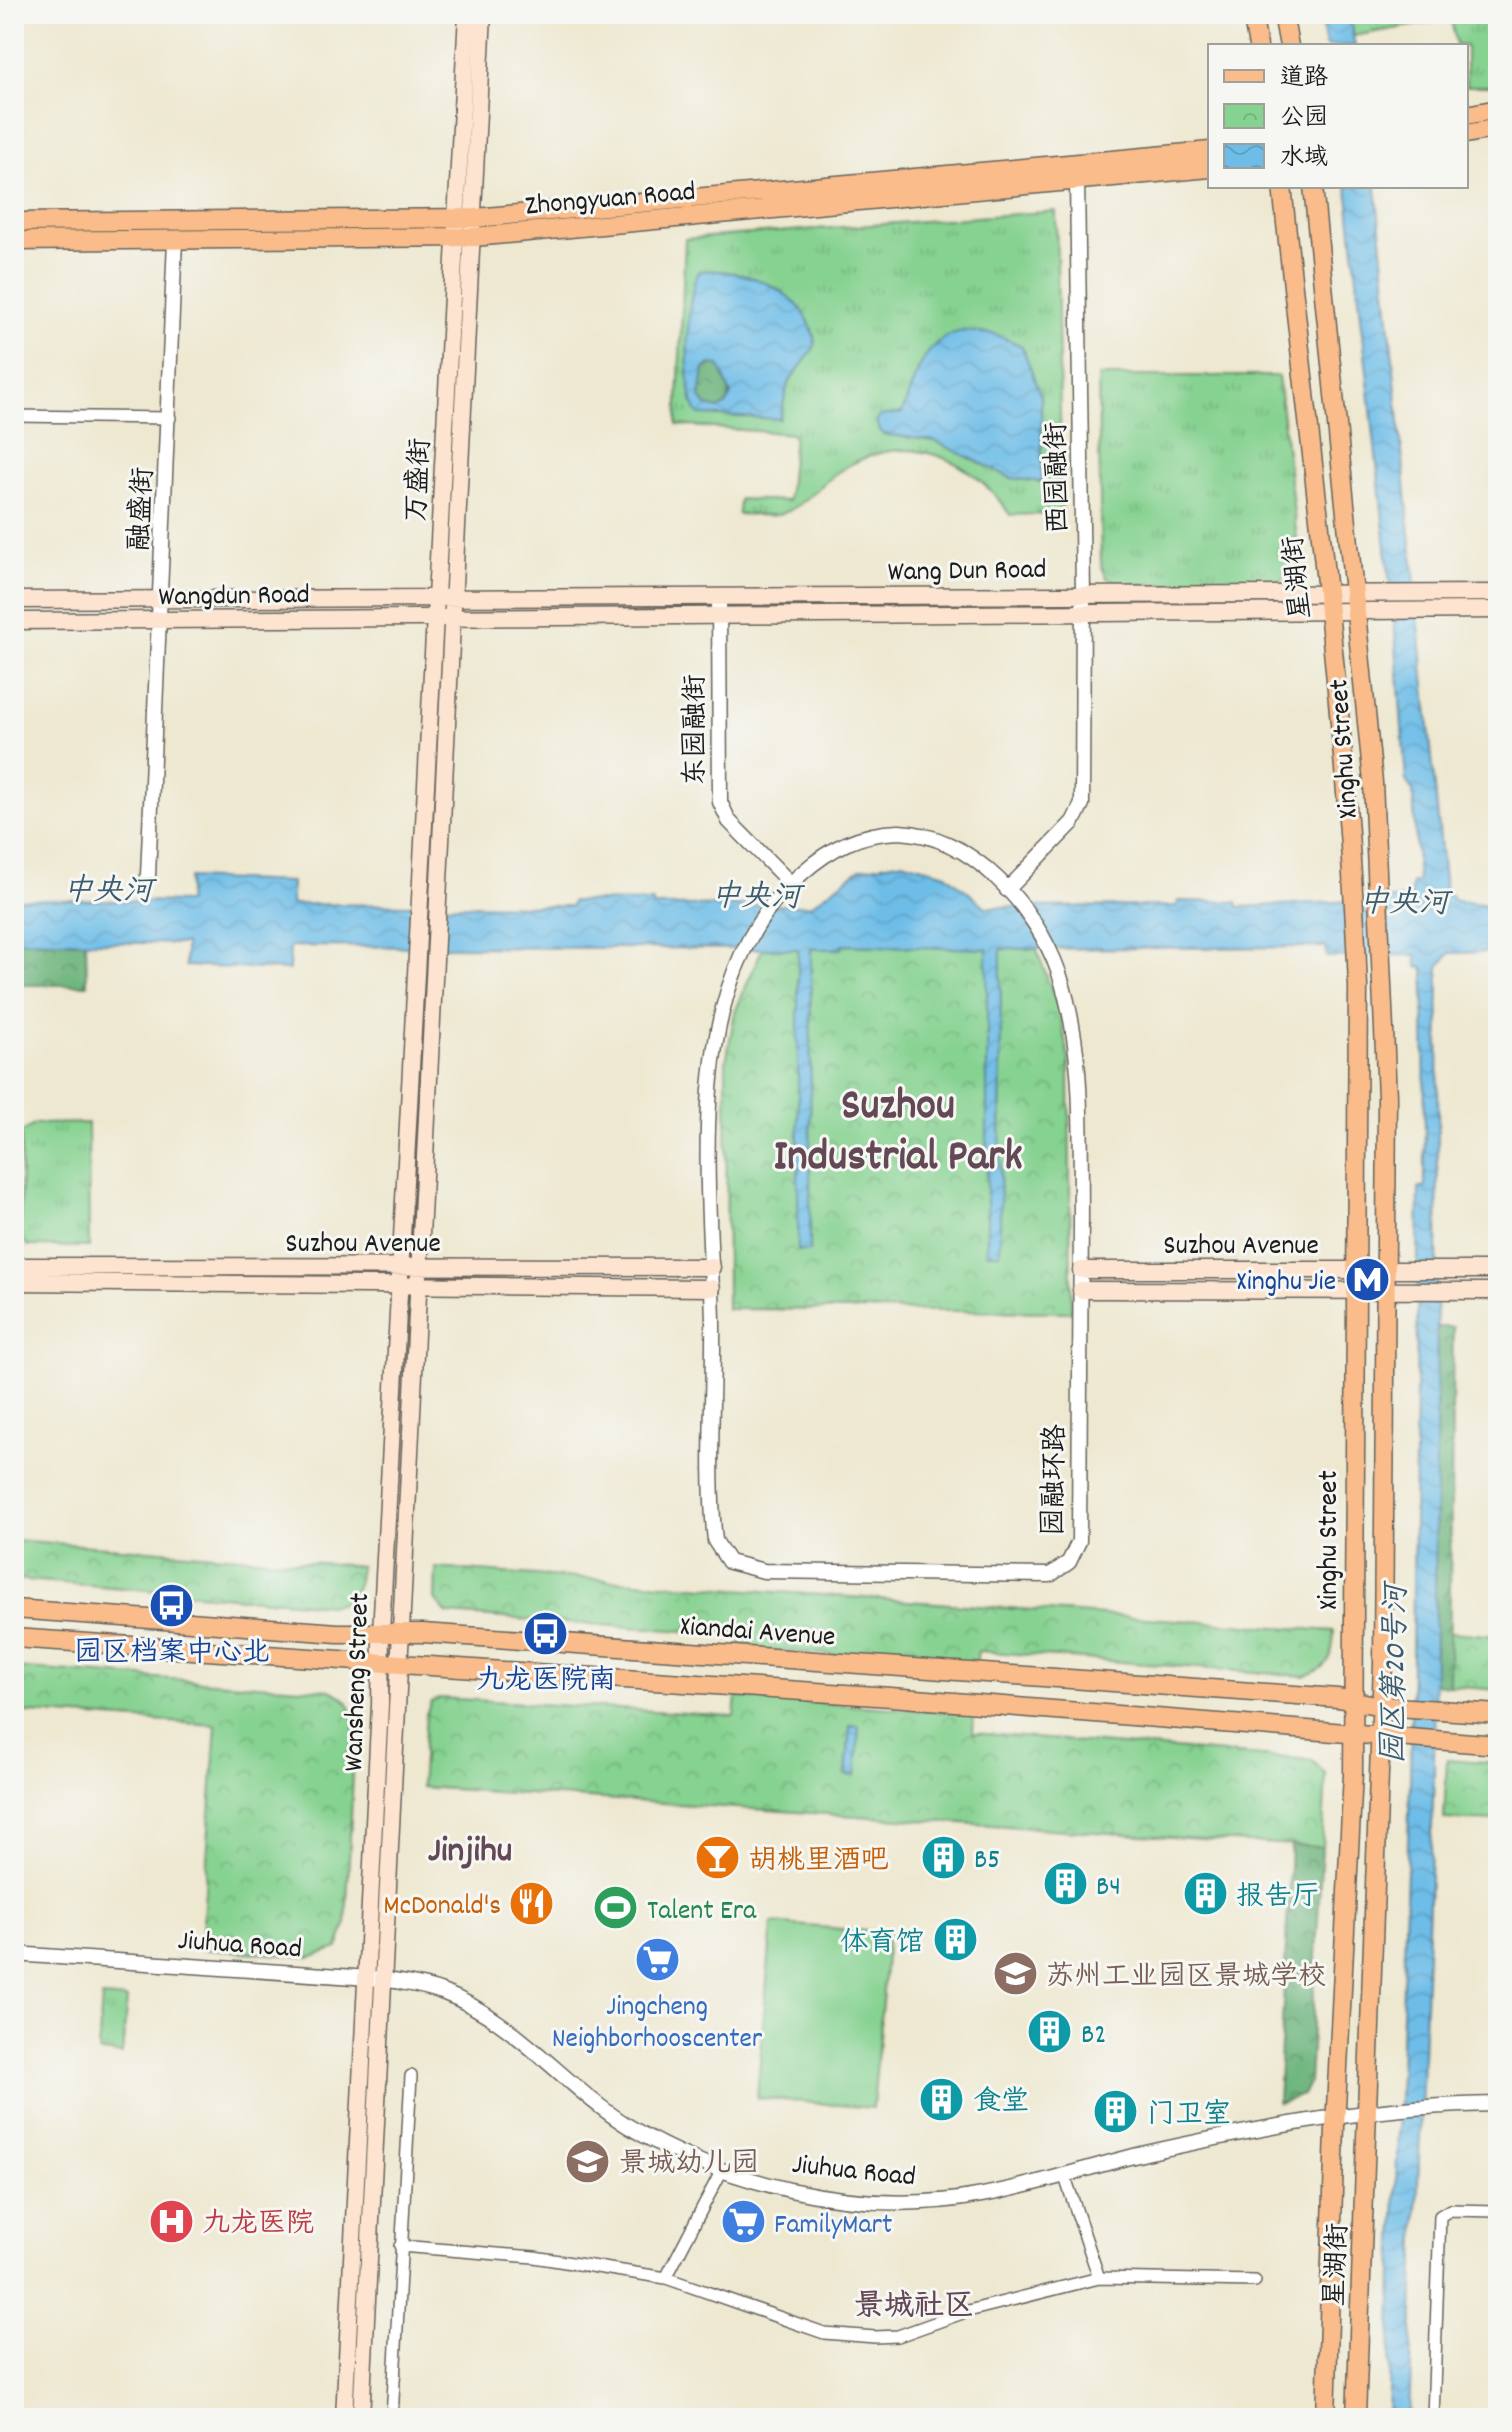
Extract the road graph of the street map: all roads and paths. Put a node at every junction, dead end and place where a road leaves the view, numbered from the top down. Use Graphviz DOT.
graph roads {
  1 [pos="467,14"];
  2 [pos="483,14"];
  3 [pos="1252,14"];
  4 [pos="1283,14"];
  5 [pos="1258,44"];
  6 [pos="1289,44"];
  7 [pos="1498,109"];
  8 [pos="1468,115"];
  9 [pos="1498,128"];
  10 [pos="1468,134"];
  11 [pos="1208,151"];
  12 [pos="1208,168"];
  13 [pos="1077,181"];
  14 [pos="1282,188"];
  15 [pos="1313,188"];
  16 [pos="475,218"];
  17 [pos="455,219"];
  18 [pos="14,222"];
  19 [pos="474,237"];
  20 [pos="455,238"];
  21 [pos="175,240"];
  22 [pos="14,241"];
  23 [pos="14,416"];
  24 [pos="170,418"];
  25 [pos="1083,593"];
  26 [pos="1498,593"];
  27 [pos="436,596"];
  28 [pos="456,597"];
  29 [pos="161,599"];
  30 [pos="14,600"];
  31 [pos="1326,601"];
  32 [pos="1357,601"];
  33 [pos="1427,601"];
  34 [pos="719,605"];
  35 [pos="1498,610"];
  36 [pos="1083,611"];
  37 [pos="435,616"];
  38 [pos="455,616"];
  39 [pos="160,619"];
  40 [pos="14,621"];
  41 [pos="148,876"];
  42 [pos="786,887"];
  43 [pos="1007,890"];
  44 [pos="420,949"];
  45 [pos="437,949"];
  46 [pos="1357,964"];
  47 [pos="14,1266"];
  48 [pos="712,1267"];
  49 [pos="422,1268"];
  50 [pos="1356,1269"];
  51 [pos="1386,1269"];
  52 [pos="1081,1270"];
  53 [pos="1498,1270"];
  54 [pos="402,1276"];
  55 [pos="14,1282"];
  56 [pos="420,1285"];
  57 [pos="712,1288"];
  58 [pos="1355,1289"];
  59 [pos="1385,1289"];
  60 [pos="1081,1290"];
  61 [pos="1498,1291"];
  62 [pos="14,1609"];
  63 [pos="381,1633"];
  64 [pos="402,1633"];
  65 [pos="14,1638"];
  66 [pos="380,1665"];
  67 [pos="401,1666"];
  68 [pos="1354,1701"];
  69 [pos="1382,1706"];
  70 [pos="1498,1714"];
  71 [pos="1353,1732"];
  72 [pos="1381,1736"];
  73 [pos="1498,1745"];
  74 [pos="14,1954"];
  75 [pos="366,1978"];
  76 [pos="384,1979"];
  77 [pos="411,2076"];
  78 [pos="1498,2104"];
  79 [pos="1367,2113"];
  80 [pos="1335,2116"];
  81 [pos="722,2170"];
  82 [pos="1064,2174"];
  83 [pos="1498,2211"];
  84 [pos="400,2246"];
  85 [pos="666,2278"];
  86 [pos="1099,2278"];
  87 [pos="1255,2281"];
  88 [pos="344,2418"];
  89 [pos="361,2418"];
  90 [pos="392,2418"];
  91 [pos="1326,2418"];
  92 [pos="1356,2418"];
  93 [pos="1433,2418"];
  1 -- 17 [label="main road, 万盛街"];
  2 -- 16 [label="main road, 万盛街"];
  3 -- 5 [label="main road"];
  4 -- 6 [label="main road"];
  7 -- 8 [label="main road"];
  9 -- 10 [label="main road"];
  11 -- 16 [label="main road, Zhongyuan Road"];
  12 -- 13 [label="main road, Zhongyuan Road"];
  13 -- 19 [label="main road, Zhongyuan Road"];
  13 -- 25 [label="street, 西园融街"];
  14 -- 31 [label="main road, 星湖街"];
  15 -- 32 [label="main road"];
  16 -- 17 [label="main road, Zhongyuan Road"];
  16 -- 19 [label="main road, 万盛街"];
  17 -- 18 [label="main road, Zhongyuan Road"];
  17 -- 20 [label="main road, 万盛街"];
  19 -- 20 [label="main road, Zhongyuan Road"];
  19 -- 28 [label="main road, 万盛街"];
  20 -- 21 [label="main road, Zhongyuan Road"];
  20 -- 27 [label="main road, 万盛街"];
  21 -- 22 [label="main road, Zhongyuan Road"];
  21 -- 24 [label="street, 融盛街"];
  23 -- 24 [label="street"];
  24 -- 29 [label="street, 融盛街"];
  25 -- 31 [label="main road, Wang Dun Road"];
  25 -- 34 [label="main road, Wang Dun Road"];
  25 -- 36 [label="street, 西园融街"];
  26 -- 33 [label="main road, Wang Dun Road"];
  27 -- 28 [label="main road, Wang Dun Road"];
  27 -- 29 [label="main road, Wangdun Road"];
  27 -- 37 [label="main road, 万盛街"];
  28 -- 34 [label="main road, Wang Dun Road"];
  28 -- 38 [label="main road, 万盛街"];
  29 -- 30 [label="main road, Wangdun Road"];
  29 -- 39 [label="street, 融盛街"];
  31 -- 32 [label="main road, Wang Dun Road"];
  31 -- 36 [label="main road, Wang Dun Road"];
  31 -- 46 [label="main road, 星湖街"];
  32 -- 33 [label="main road, Wang Dun Road"];
  32 -- 51 [label="main road, Xinghu Street"];
  33 -- 35 [label="main road, Wang Dun Road"];
  34 -- 36 [label="main road, Wang Dun Road"];
  34 -- 38 [label="main road, Wang Dun Road"];
  34 -- 42 [label="street, 东园融街"];
  36 -- 43 [label="street, 西园融街"];
  37 -- 38 [label="main road, Wangdun Road"];
  37 -- 39 [label="main road, Wangdun Road"];
  37 -- 44 [label="main road, 万盛街"];
  38 -- 45 [label="main road, 万盛街"];
  39 -- 40 [label="main road, Wangdun Road"];
  39 -- 41 [label="street, 融盛街"];
  42 -- 43 [label="street, 园融环路"];
  42 -- 48 [label="street, 园融环路"];
  43 -- 52 [label="street, 园融环路"];
  44 -- 54 [label="main road, Wansheng Street"];
  45 -- 49 [label="main road, Wansheng Street"];
  46 -- 50 [label="main road, Xinghu Street"];
  47 -- 54 [label="main road, Suzhou Avenue"];
  48 -- 49 [label="main road, Suzhou Avenue"];
  48 -- 57 [label="street, 园融环路"];
  49 -- 54 [label="main road, Suzhou Avenue"];
  49 -- 56 [label="main road, Wansheng Street"];
  50 -- 51 [label="main road, Suzhou Avenue"];
  50 -- 52 [label="main road, Suzhou Avenue"];
  50 -- 58 [label="main road, Xinghu Street"];
  51 -- 53 [label="main road, Suzhou Avenue"];
  51 -- 59 [label="main road, Xinghu Street"];
  52 -- 60 [label="street, 园融环路"];
  54 -- 55 [label="main road, Suzhou Avenue"];
  54 -- 56 [label="main road, Suzhou Avenue"];
  54 -- 63 [label="main road, Wansheng Street"];
  56 -- 57 [label="main road, Suzhou Avenue"];
  56 -- 64 [label="main road, Wansheng Street"];
  57 -- 60 [label="street, 园融环路"];
  58 -- 59 [label="main road, Suzhou Avenue"];
  58 -- 60 [label="main road, Suzhou Avenue"];
  58 -- 68 [label="main road, Xinghu Street"];
  59 -- 61 [label="main road, Suzhou Avenue"];
  59 -- 69 [label="main road, Xinghu Street"];
  62 -- 63 [label="main road, Xiandai Avenue"];
  63 -- 64 [label="main road, Xiandai Avenue"];
  63 -- 66 [label="main road, Wansheng Street"];
  64 -- 67 [label="main road, Wansheng Street"];
  64 -- 68 [label="main road, Xiandai Avenue"];
  65 -- 66 [label="main road, Xiandai Avenue"];
  66 -- 67 [label="main road, Xiandai Avenue"];
  66 -- 75 [label="main road, Wansheng Street"];
  67 -- 71 [label="main road, Xiandai Avenue"];
  67 -- 76 [label="main road, Wansheng Street"];
  68 -- 69 [label="main road, Xiandai Avenue"];
  68 -- 71 [label="main road, Xinghu Street"];
  69 -- 70 [label="main road, Xiandai Avenue"];
  69 -- 72 [label="main road, Xinghu Street"];
  71 -- 72 [label="main road, Xiandai Avenue"];
  71 -- 80 [label="main road, Xinghu Street"];
  72 -- 73 [label="main road, Xiandai Avenue"];
  72 -- 79 [label="main road, Xinghu Street"];
  74 -- 75 [label="street, Jiuhua Road"];
  75 -- 76 [label="street, Jiuhua Road"];
  75 -- 88 [label="main road, Wansheng Street"];
  76 -- 81 [label="street, Jiuhua Road"];
  76 -- 89 [label="main road, Wansheng Street"];
  77 -- 84 [label="street"];
  78 -- 79 [label="street, Jiuhua Road"];
  79 -- 80 [label="street, Jiuhua Road"];
  79 -- 92 [label="main road, 星湖街"];
  80 -- 82 [label="street, Jiuhua Road"];
  80 -- 91 [label="main road, 星湖街"];
  81 -- 82 [label="street, Jiuhua Road"];
  81 -- 85 [label="street"];
  82 -- 86 [label="street"];
  83 -- 93 [label="street"];
  84 -- 85 [label="street"];
  84 -- 90 [label="street"];
  85 -- 86 [label="street"];
  86 -- 87 [label="street"];
}
